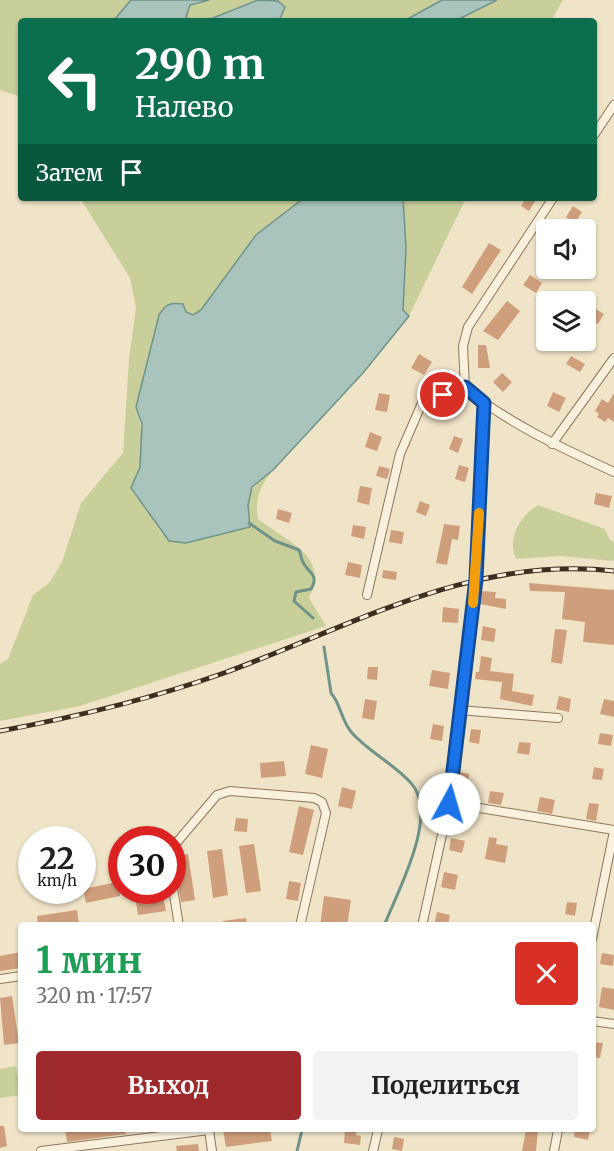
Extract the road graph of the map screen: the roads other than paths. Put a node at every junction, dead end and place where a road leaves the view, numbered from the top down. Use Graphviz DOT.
graph roads {
  1 [pos="614,105"];
  2 [pos="597,130"];
  3 [pos="551,201"];
  4 [pos="614,358"];
  5 [pos="465,387"];
  6 [pos="484,403"];
  7 [pos="552,444"];
  8 [pos="614,472"];
  9 [pos="367,595"];
  10 [pos="459,710"];
  11 [pos="558,718"];
  12 [pos="449,804"];
  13 [pos="614,831"];
  14 [pos="186,832"];
  15 [pos="176,904"];
  16 [pos="178,922"];
  17 [pos="301,922"];
  18 [pos="423,922"];
  19 [pos="595,922"];
  20 [pos="18,976"];
  21 [pos="0,979"];
  22 [pos="596,1022"];
  23 [pos="614,1024"];
  24 [pos="193,1132"];
  25 [pos="209,1132"];
  26 [pos="378,1132"];
  27 [pos="558,1132"];
  28 [pos="41,1151"];
  29 [pos="212,1151"];
  30 [pos="373,1151"];
  31 [pos="554,1151"];
  1 -- 2 [label="street"];
  3 -- 5 [label="street"];
  4 -- 7 [label="street"];
  5 -- 6 [label="street"];
  5 -- 9 [label="street"];
  6 -- 7 [label="street"];
  6 -- 10 [label="street"];
  7 -- 8 [label="street"];
  10 -- 11 [label="street"];
  10 -- 12 [label="street"];
  12 -- 13 [label="street"];
  12 -- 18 [label="street"];
  13 -- 19 [label="street"];
  14 -- 17 [label="street"];
  15 -- 16 [label="street"];
  20 -- 21 [label="street"];
  22 -- 23 [label="street"];
  24 -- 28 [label="street"];
  25 -- 29 [label="street"];
  26 -- 30 [label="street"];
  27 -- 31 [label="street"];
}
